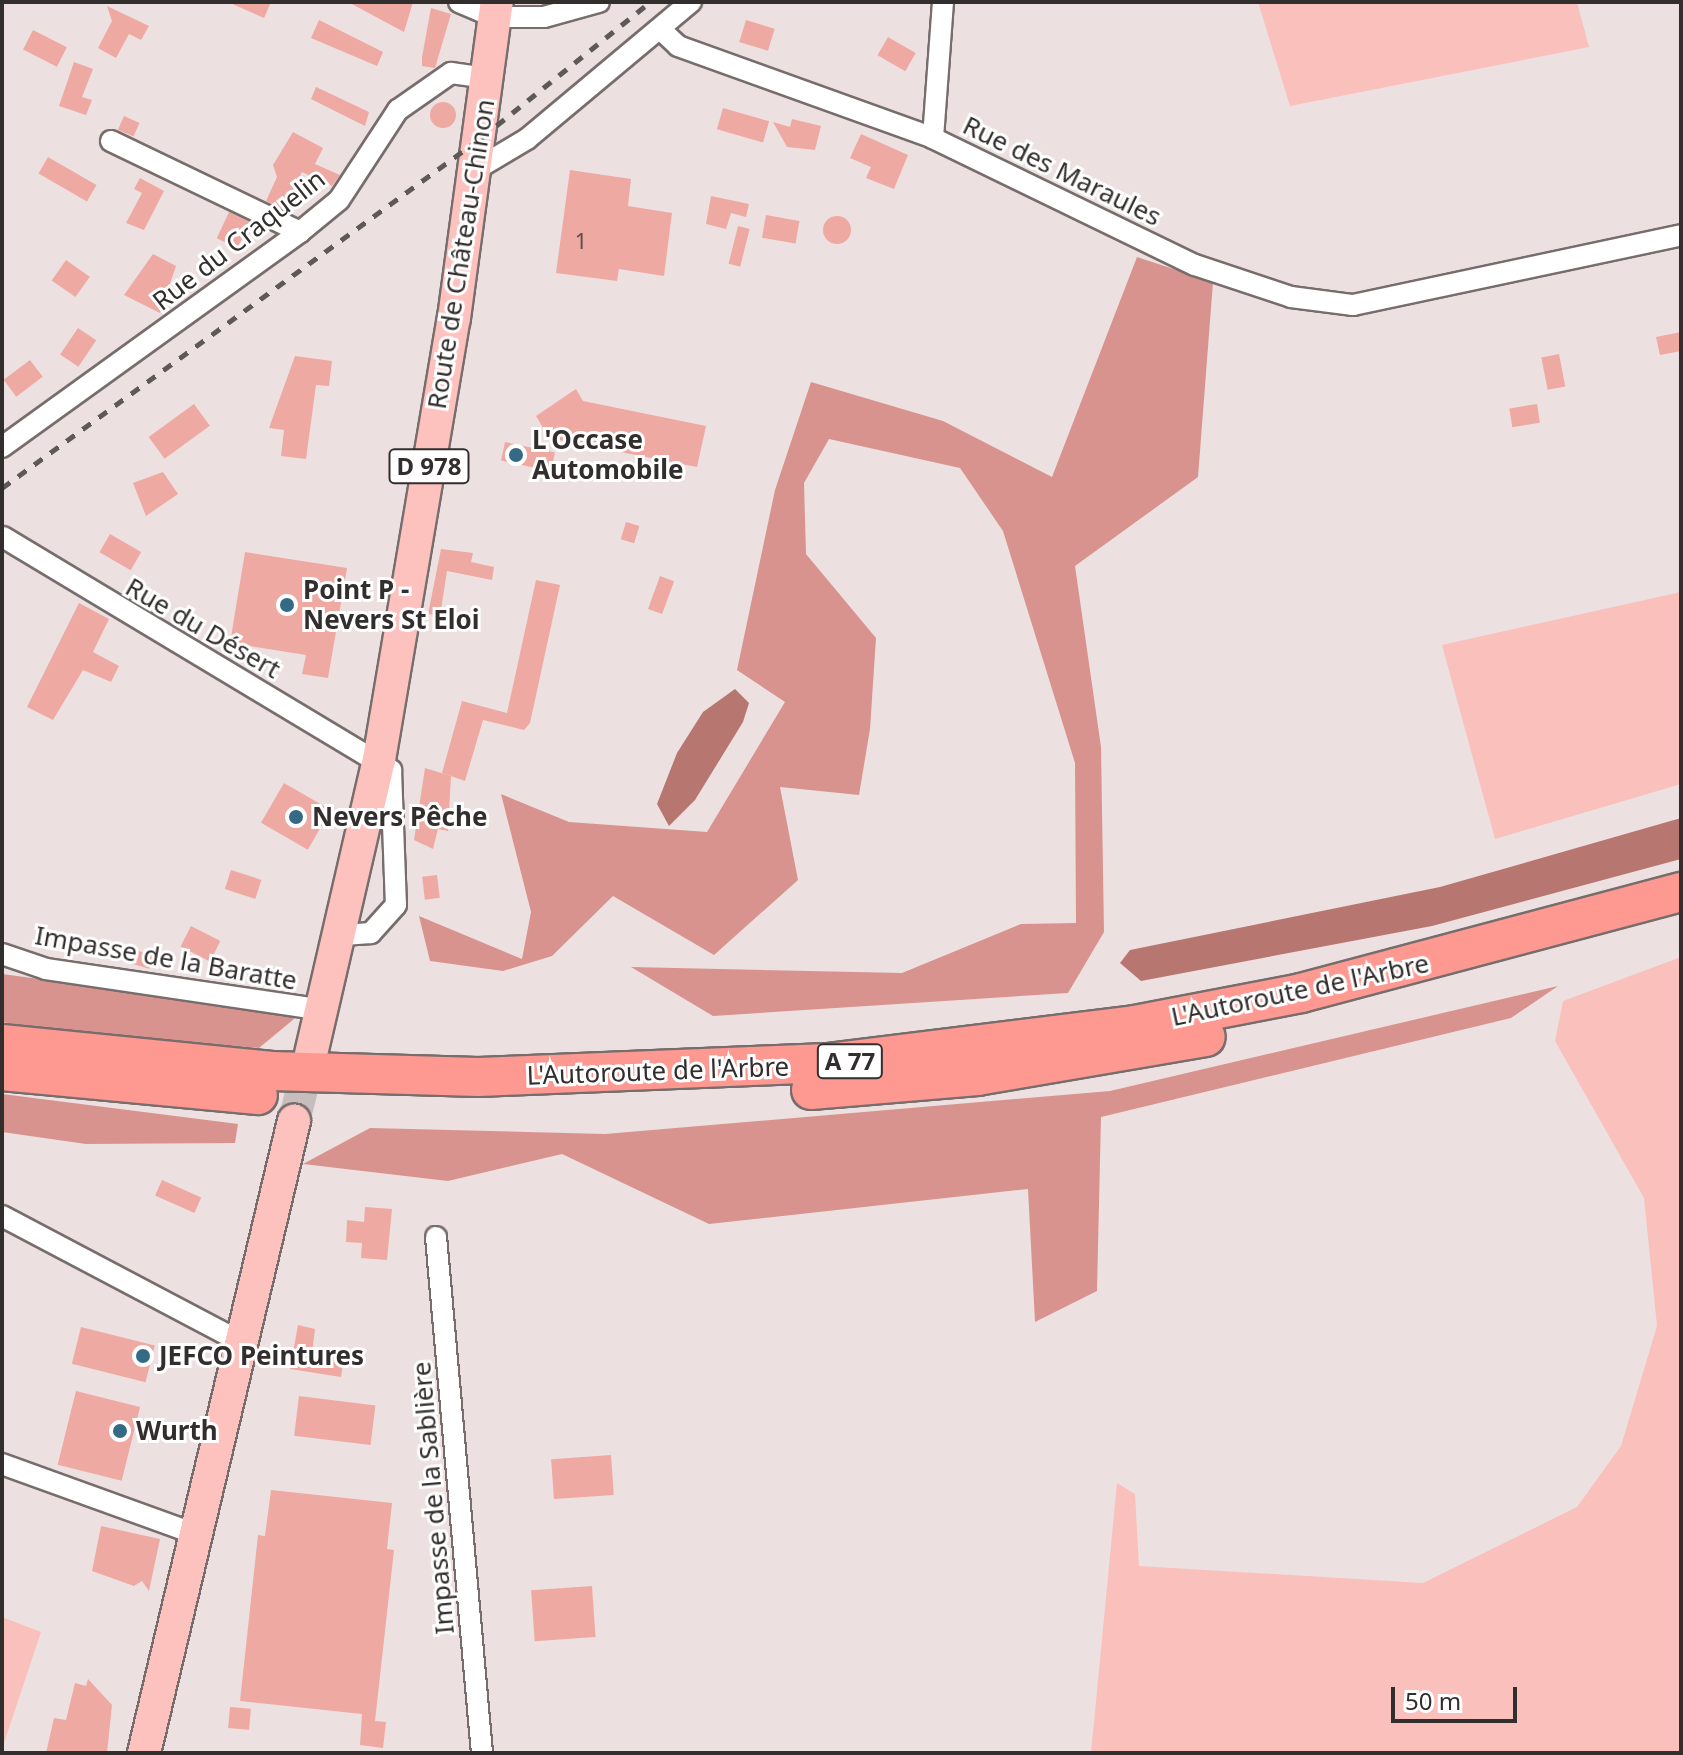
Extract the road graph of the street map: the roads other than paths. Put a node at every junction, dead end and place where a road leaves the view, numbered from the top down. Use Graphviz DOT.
graph roads {
  1 [pos="459,2"];
  2 [pos="599,2"];
  3 [pos="691,2"];
  4 [pos="943,2"];
  5 [pos="496,10"];
  6 [pos="660,29"];
  7 [pos="488,78"];
  8 [pos="933,138"];
  9 [pos="111,141"];
  10 [pos="475,170"];
  11 [pos="300,232"];
  12 [pos="1681,235"];
  13 [pos="2,447"];
  14 [pos="3,537"];
  15 [pos="379,760"];
  16 [pos="1681,892"];
  17 [pos="1681,918"];
  18 [pos="340,935"];
  19 [pos="2,954"];
  20 [pos="322,1010"];
  21 [pos="2,1044"];
  22 [pos="311,1054"];
  23 [pos="2,1071"];
  24 [pos="294,1121"];
  25 [pos="2,1216"];
  26 [pos="436,1237"];
  27 [pos="241,1342"];
  28 [pos="2,1464"];
  29 [pos="195,1534"];
  30 [pos="144,1753"];
  31 [pos="482,1753"];
  1 -- 5 [label="street"];
  2 -- 5 [label="street"];
  3 -- 6 [label="street"];
  4 -- 8 [label="street"];
  5 -- 7 [label="main road, Route de Château-Chinon / D 978"];
  6 -- 8 [label="street, Rue des Maraules"];
  6 -- 10 [label="street"];
  7 -- 10 [label="main road, Route de Château-Chinon / D 978"];
  7 -- 11 [label="street, Rue du Craquelin"];
  8 -- 12 [label="street, Rue des Maraules"];
  9 -- 11 [label="street"];
  10 -- 15 [label="main road, Route de Château-Chinon / D 978"];
  11 -- 13 [label="street, Rue du Craquelin"];
  14 -- 15 [label="street, Rue du Désert"];
  15 -- 18 [label="main road, Route de Château-Chinon / D 978"];
  15 -- 18 [label="street"];
  16 -- 21 [label="highway, L'Autoroute de l'Arbre / A 77"];
  17 -- 23 [label="highway, L'Autoroute de l'Arbre / A 77"];
  18 -- 20 [label="main road, Route de Château-Chinon / D 978"];
  19 -- 20 [label="street, Impasse de la Baratte"];
  20 -- 22 [label="main road, Route de Château-Chinon / D 978"];
  24 -- 27 [label="main road"];
  25 -- 27 [label="street"];
  26 -- 31 [label="street, Impasse de la Sablière"];
  27 -- 29 [label="main road"];
  28 -- 29 [label="street"];
  29 -- 30 [label="main road"];
}
